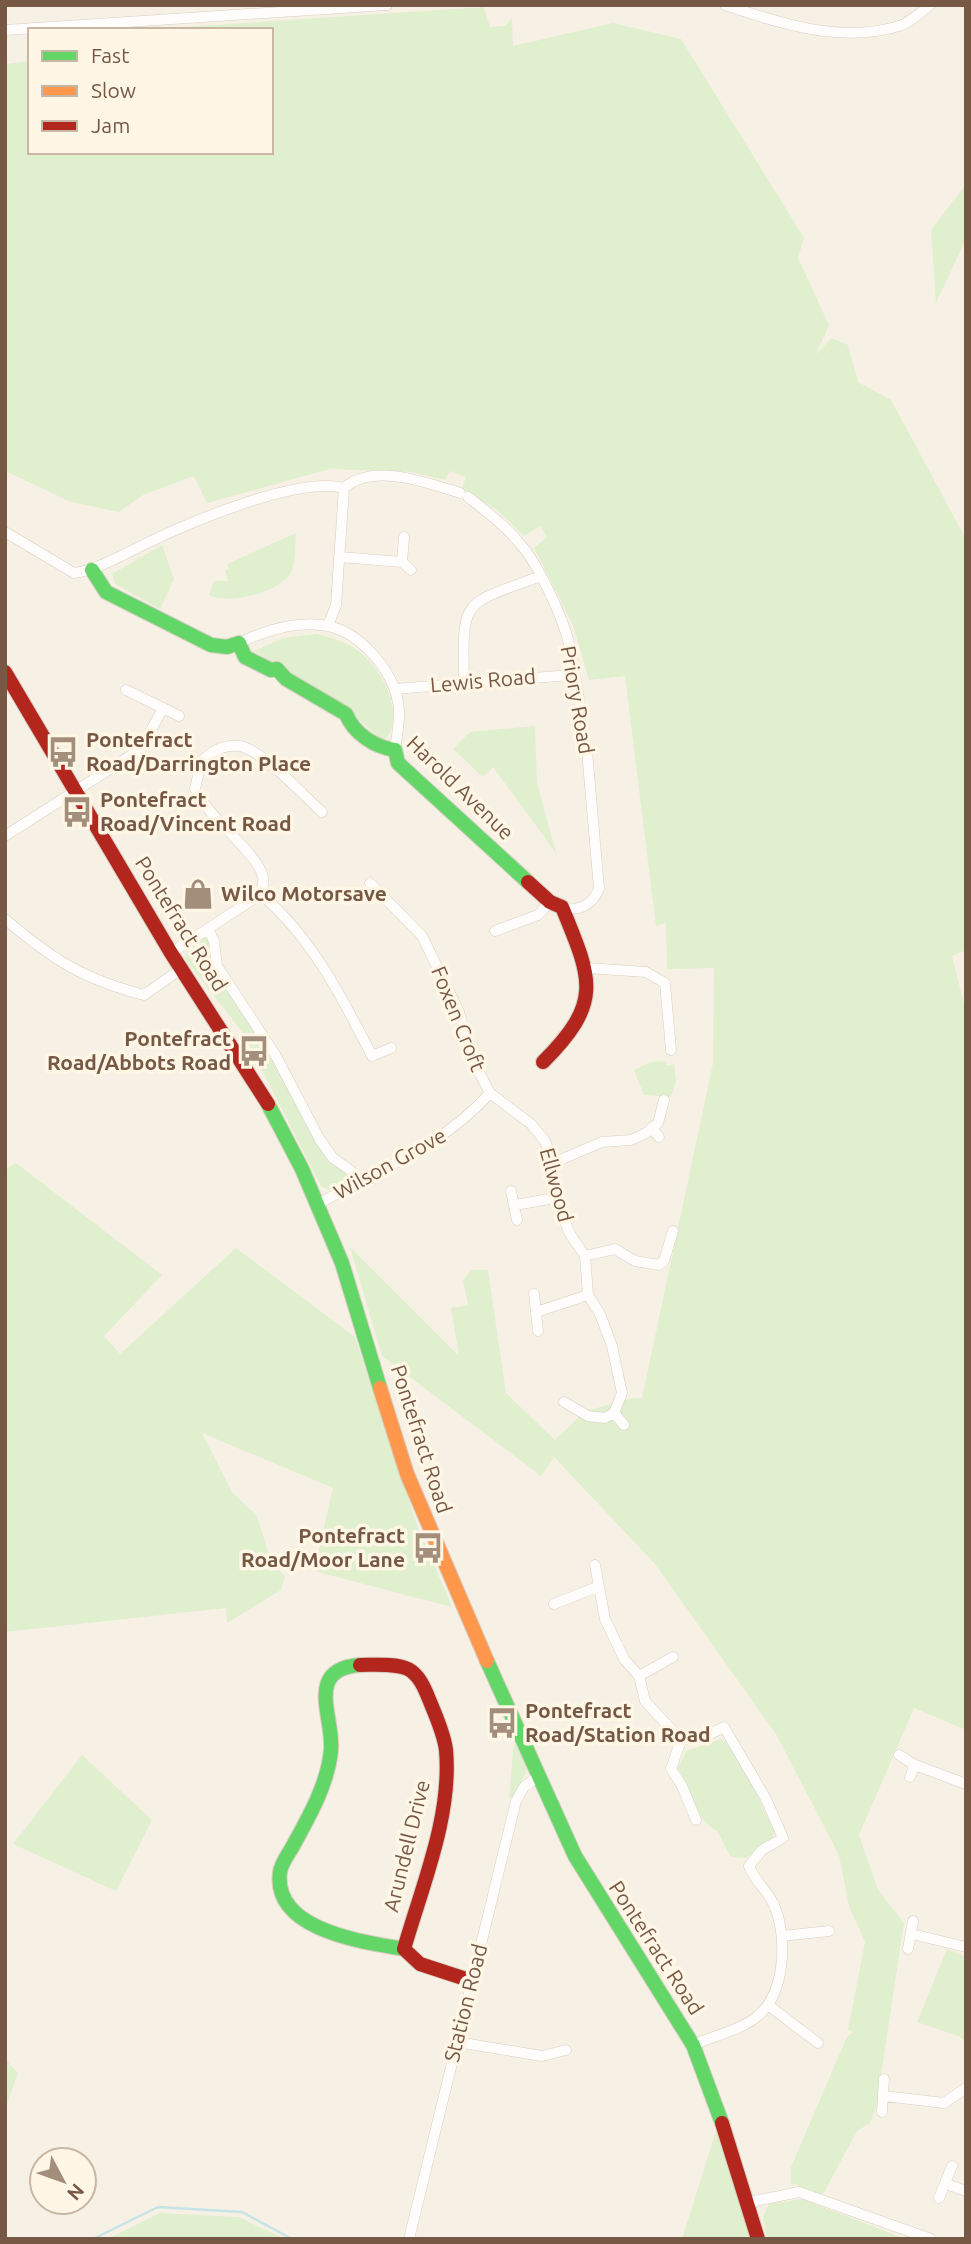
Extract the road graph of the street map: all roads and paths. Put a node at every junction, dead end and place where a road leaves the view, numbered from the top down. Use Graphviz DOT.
graph roads {
  1 [pos="387,5"];
  2 [pos="724,5"];
  3 [pos="930,5"];
  4 [pos="28,28"];
  5 [pos="36,28"];
  6 [pos="5,30"];
  7 [pos="344,488"];
  8 [pos="5,532"];
  9 [pos="404,537"];
  10 [pos="339,557"];
  11 [pos="402,562"];
  12 [pos="92,570"];
  13 [pos="411,570"];
  14 [pos="541,576"];
  15 [pos="328,626"];
  16 [pos="239,643"];
  17 [pos="5,673"];
  18 [pos="571,675"];
  19 [pos="464,681"];
  20 [pos="395,689"];
  21 [pos="126,690"];
  22 [pos="163,708"];
  23 [pos="179,716"];
  24 [pos="395,750"];
  25 [pos="75,789"];
  26 [pos="322,812"];
  27 [pos="5,836"];
  28 [pos="370,883"];
  29 [pos="261,894"];
  30 [pos="556,905"];
  31 [pos="5,919"];
  32 [pos="208,929"];
  33 [pos="495,931"];
  34 [pos="171,953"];
  35 [pos="587,968"];
  36 [pos="181,969"];
  37 [pos="391,1048"];
  38 [pos="671,1050"];
  39 [pos="543,1062"];
  40 [pos="490,1093"];
  41 [pos="664,1100"];
  42 [pos="651,1128"];
  43 [pos="659,1137"];
  44 [pos="553,1163"];
  45 [pos="361,1183"];
  46 [pos="511,1191"];
  47 [pos="555,1198"];
  48 [pos="318,1204"];
  49 [pos="515,1205"];
  50 [pos="517,1220"];
  51 [pos="673,1230"];
  52 [pos="585,1256"];
  53 [pos="534,1294"];
  54 [pos="588,1295"];
  55 [pos="536,1312"];
  56 [pos="538,1331"];
  57 [pos="564,1402"];
  58 [pos="614,1413"];
  59 [pos="624,1425"];
  60 [pos="595,1565"];
  61 [pos="597,1587"];
  62 [pos="555,1604"];
  63 [pos="673,1657"];
  64 [pos="639,1676"];
  65 [pos="681,1740"];
  66 [pos="899,1755"];
  67 [pos="915,1765"];
  68 [pos="538,1776"];
  69 [pos="910,1777"];
  70 [pos="966,1784"];
  71 [pos="696,1820"];
  72 [pos="913,1921"];
  73 [pos="829,1931"];
  74 [pos="912,1934"];
  75 [pos="782,1936"];
  76 [pos="966,1947"];
  77 [pos="404,1949"];
  78 [pos="908,1949"];
  79 [pos="472,1980"];
  80 [pos="768,2005"];
  81 [pos="457,2042"];
  82 [pos="818,2043"];
  83 [pos="693,2045"];
  84 [pos="566,2050"];
  85 [pos="884,2079"];
  86 [pos="966,2088"];
  87 [pos="884,2096"];
  88 [pos="882,2112"];
  89 [pos="952,2166"];
  90 [pos="946,2184"];
  91 [pos="966,2191"];
  92 [pos="939,2198"];
  93 [pos="755,2201"];
  94 [pos="409,2239"];
  95 [pos="758,2239"];
  96 [pos="931,2239"];
  1 -- 5 [label="street"];
  2 -- 3 [label="street"];
  4 -- 6 [label="street"];
  7 -- 10 [label="street"];
  7 -- 12 [label="street, Priory Road"];
  7 -- 14 [label="street, Priory Road"];
  8 -- 12 [label="street"];
  9 -- 11 [label="street"];
  10 -- 11 [label="street"];
  10 -- 15 [label="street"];
  11 -- 13 [label="street"];
  12 -- 16 [label="main road"];
  14 -- 18 [label="street, Priory Road"];
  14 -- 19 [label="street"];
  15 -- 16 [label="street"];
  15 -- 20 [label="street"];
  16 -- 24 [label="main road, Harold Avenue"];
  17 -- 25 [label="main road, Pontefract Road"];
  18 -- 19 [label="street, Lewis Road"];
  18 -- 30 [label="street, Priory Road"];
  19 -- 20 [label="street, Lewis Road"];
  20 -- 24 [label="street"];
  21 -- 22 [label="street"];
  22 -- 23 [label="street"];
  22 -- 25 [label="street"];
  24 -- 30 [label="main road, Harold Avenue"];
  25 -- 27 [label="street"];
  25 -- 34 [label="main road, Pontefract Road"];
  26 -- 29 [label="street"];
  28 -- 40 [label="street, Foxen Croft"];
  29 -- 32 [label="street"];
  29 -- 37 [label="street"];
  30 -- 33 [label="street, Priory Road"];
  30 -- 35 [label="main road, Harold Avenue"];
  31 -- 36 [label="street"];
  32 -- 34 [label="street"];
  32 -- 45 [label="street, Pontefract Road"];
  34 -- 36 [label="main road, Pontefract Road"];
  35 -- 38 [label="street"];
  35 -- 39 [label="main road, Harold Avenue"];
  36 -- 48 [label="main road, Pontefract Road"];
  40 -- 44 [label="street, Ellwood"];
  40 -- 45 [label="street, Wilson Grove"];
  41 -- 42 [label="street"];
  42 -- 43 [label="street"];
  42 -- 44 [label="street"];
  44 -- 47 [label="street, Ellwood"];
  45 -- 48 [label="street, Wilson Grove"];
  46 -- 49 [label="street"];
  47 -- 49 [label="street"];
  47 -- 52 [label="street, Ellwood"];
  48 -- 68 [label="main road, Pontefract Road"];
  49 -- 50 [label="street"];
  51 -- 52 [label="street"];
  52 -- 54 [label="street, Ellwood"];
  53 -- 55 [label="street"];
  54 -- 55 [label="street"];
  54 -- 58 [label="street, Ellwood"];
  55 -- 56 [label="street"];
  57 -- 58 [label="street"];
  58 -- 59 [label="street"];
  60 -- 61 [label="street"];
  61 -- 62 [label="street"];
  61 -- 64 [label="street"];
  63 -- 64 [label="street"];
  64 -- 65 [label="street"];
  65 -- 71 [label="street"];
  65 -- 75 [label="street"];
  66 -- 67 [label="street"];
  67 -- 69 [label="street"];
  67 -- 70 [label="street"];
  68 -- 79 [label="street, Station Road"];
  68 -- 83 [label="main road, Pontefract Road"];
  72 -- 74 [label="street"];
  73 -- 75 [label="street"];
  74 -- 76 [label="street"];
  74 -- 78 [label="street"];
  75 -- 80 [label="street"];
  77 -- 77 [label="main road, Arundell Drive"];
  77 -- 79 [label="main road, Arundell Drive"];
  79 -- 81 [label="street, Station Road"];
  80 -- 82 [label="street"];
  80 -- 83 [label="street"];
  81 -- 84 [label="street"];
  81 -- 94 [label="street, Station Road"];
  83 -- 95 [label="main road, Pontefract Road"];
  85 -- 87 [label="street"];
  86 -- 87 [label="street"];
  87 -- 88 [label="street"];
  89 -- 90 [label="street"];
  90 -- 91 [label="street"];
  90 -- 92 [label="street"];
  93 -- 96 [label="street"];
}
